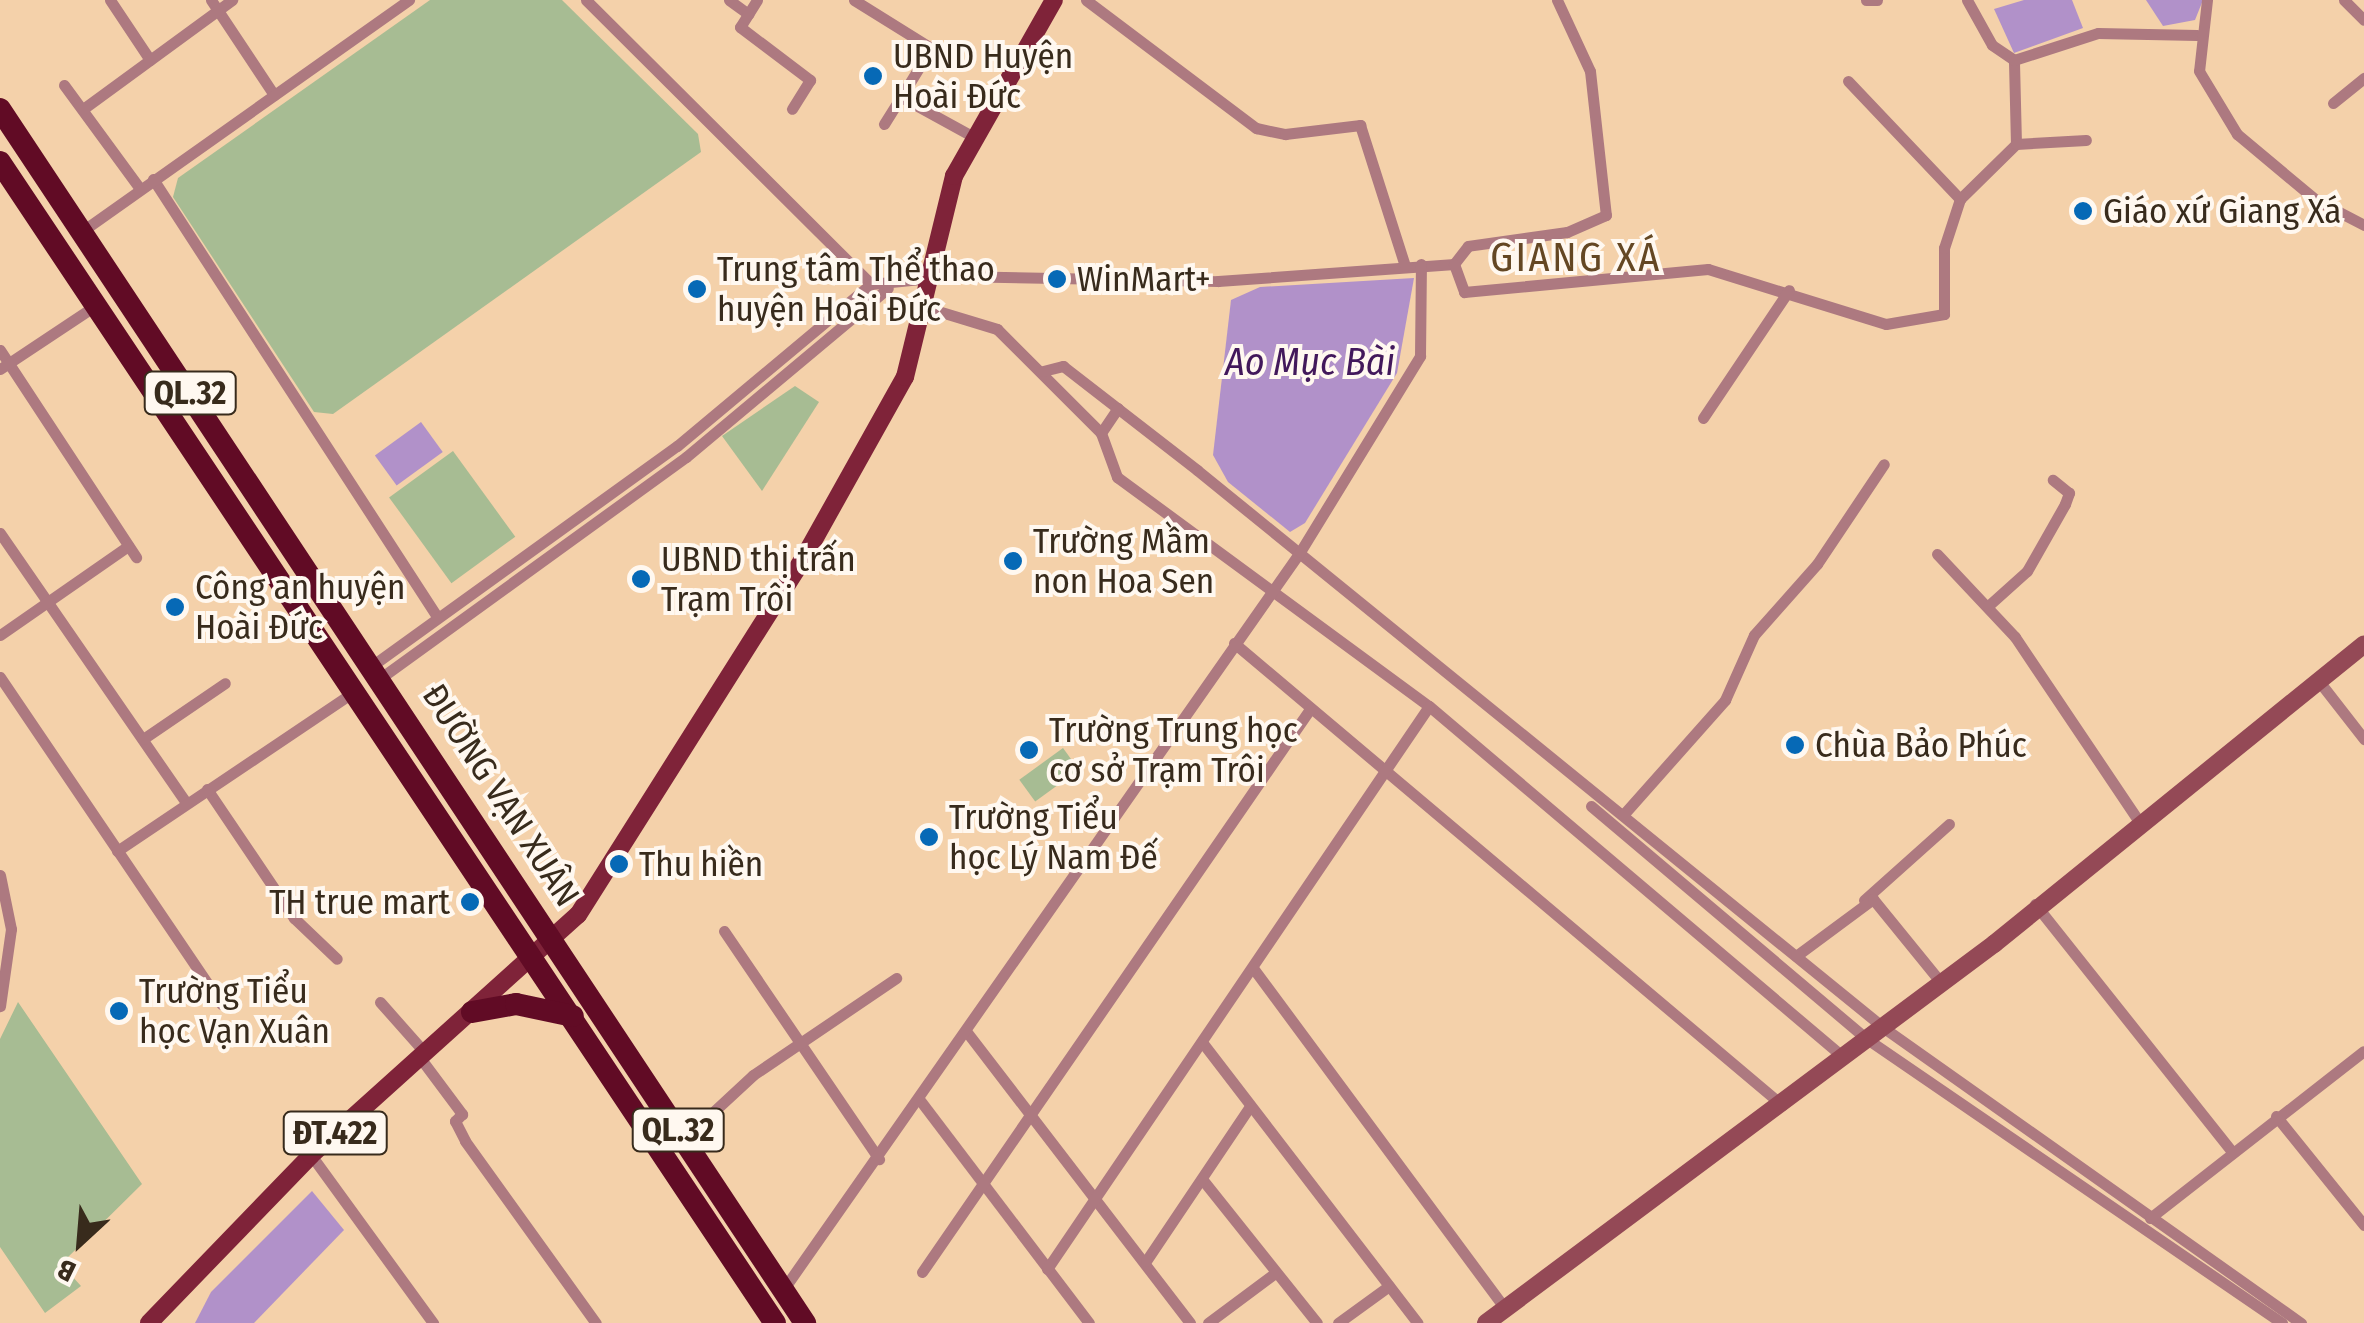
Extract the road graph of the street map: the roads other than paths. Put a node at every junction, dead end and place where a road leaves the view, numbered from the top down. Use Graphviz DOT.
graph roads {
  1 [pos="110,0"];
  2 [pos="232,0"];
  3 [pos="408,0"];
  4 [pos="586,0"];
  5 [pos="729,0"];
  6 [pos="758,0"];
  7 [pos="854,0"];
  8 [pos="1054,0"];
  9 [pos="1086,0"];
  10 [pos="1557,0"];
  11 [pos="1866,0"];
  12 [pos="1877,0"];
  13 [pos="1966,0"];
  14 [pos="1987,0"];
  15 [pos="2207,0"];
  16 [pos="2344,0"];
  17 [pos="214,5"];
  18 [pos="1980,12"];
  19 [pos="748,14"];
  20 [pos="2364,20"];
  21 [pos="2198,35"];
  22 [pos="150,60"];
  23 [pos="2014,60"];
  24 [pos="2364,78"];
  25 [pos="1848,81"];
  26 [pos="64,85"];
  27 [pos="274,94"];
  28 [pos="900,97"];
  29 [pos="2334,103"];
  30 [pos="0,109"];
  31 [pos="83,109"];
  32 [pos="792,109"];
  33 [pos="884,124"];
  34 [pos="972,136"];
  35 [pos="2086,140"];
  36 [pos="2016,144"];
  37 [pos="0,162"];
  38 [pos="153,179"];
  39 [pos="140,189"];
  40 [pos="1960,199"];
  41 [pos="2364,225"];
  42 [pos="82,232"];
  43 [pos="1421,264"];
  44 [pos="1454,264"];
  45 [pos="1405,266"];
  46 [pos="924,278"];
  47 [pos="872,284"];
  48 [pos="888,288"];
  49 [pos="1789,290"];
  50 [pos="918,305"];
  51 [pos="96,306"];
  52 [pos="0,350"];
  53 [pos="4,366"];
  54 [pos="1044,370"];
  55 [pos="1118,408"];
  56 [pos="1703,418"];
  57 [pos="1102,432"];
  58 [pos="231,454"];
  59 [pos="1884,464"];
  60 [pos="206,472"];
  61 [pos="2053,480"];
  62 [pos="0,533"];
  63 [pos="1300,552"];
  64 [pos="1938,554"];
  65 [pos="1274,588"];
  66 [pos="46,603"];
  67 [pos="1988,606"];
  68 [pos="438,618"];
  69 [pos="0,635"];
  70 [pos="1234,643"];
  71 [pos="2363,648"];
  72 [pos="378,671"];
  73 [pos="0,677"];
  74 [pos="2318,680"];
  75 [pos="225,684"];
  76 [pos="354,692"];
  77 [pos="1429,706"];
  78 [pos="1310,709"];
  79 [pos="143,739"];
  80 [pos="2364,739"];
  81 [pos="1383,771"];
  82 [pos="207,789"];
  83 [pos="186,803"];
  84 [pos="1592,806"];
  85 [pos="1623,815"];
  86 [pos="2138,820"];
  87 [pos="1949,824"];
  88 [pos="117,851"];
  89 [pos="0,875"];
  90 [pos="1864,900"];
  91 [pos="2035,904"];
  92 [pos="724,931"];
  93 [pos="552,936"];
  94 [pos="529,952"];
  95 [pos="1796,956"];
  96 [pos="338,959"];
  97 [pos="1253,968"];
  98 [pos="896,978"];
  99 [pos="1942,984"];
  100 [pos="380,1002"];
  101 [pos="221,1004"];
  102 [pos="0,1006"];
  103 [pos="472,1012"];
  104 [pos="573,1016"];
  105 [pos="1884,1028"];
  106 [pos="966,1031"];
  107 [pos="1867,1039"];
  108 [pos="1202,1042"];
  109 [pos="798,1044"];
  110 [pos="2364,1051"];
  111 [pos="1842,1056"];
  112 [pos="423,1057"];
  113 [pos="919,1099"];
  114 [pos="1782,1105"];
  115 [pos="1249,1108"];
  116 [pos="1032,1112"];
  117 [pos="2276,1116"];
  118 [pos="684,1140"];
  119 [pos="2232,1152"];
  120 [pos="312,1155"];
  121 [pos="879,1160"];
  122 [pos="1202,1179"];
  123 [pos="982,1184"];
  124 [pos="1098,1194"];
  125 [pos="2150,1218"];
  126 [pos="2364,1225"];
  127 [pos="1146,1261"];
  128 [pos="1047,1269"];
  129 [pos="922,1272"];
  130 [pos="1275,1273"];
  131 [pos="1390,1286"];
  132 [pos="783,1290"];
  133 [pos="1505,1309"];
  134 [pos="149,1323"];
  135 [pos="433,1323"];
  136 [pos="596,1323"];
  137 [pos="775,1323"];
  138 [pos="805,1323"];
  139 [pos="1090,1323"];
  140 [pos="1190,1323"];
  141 [pos="1208,1323"];
  142 [pos="1317,1323"];
  143 [pos="1338,1323"];
  144 [pos="1418,1323"];
  145 [pos="1486,1323"];
  146 [pos="2282,1323"];
  147 [pos="2301,1323"];
  1 -- 22 [label="street"];
  2 -- 17 [label="street"];
  3 -- 27 [label="street"];
  4 -- 47 [label="street"];
  5 -- 19 [label="street"];
  6 -- 19 [label="street"];
  7 -- 28 [label="street"];
  8 -- 34 [label="main road, ĐT.422"];
  9 -- 45 [label="street"];
  10 -- 44 [label="street"];
  11 -- 12 [label="street"];
  13 -- 18 [label="street"];
  14 -- 18 [label="street"];
  15 -- 21 [label="street"];
  16 -- 20 [label="street"];
  17 -- 22 [label="street"];
  17 -- 27 [label="street"];
  18 -- 23 [label="street"];
  19 -- 32 [label="street"];
  21 -- 23 [label="street"];
  21 -- 41 [label="street"];
  22 -- 31 [label="street"];
  23 -- 36 [label="street"];
  24 -- 29 [label="street"];
  25 -- 40 [label="street"];
  26 -- 31 [label="street"];
  27 -- 38 [label="street"];
  28 -- 33 [label="street"];
  28 -- 34 [label="street"];
  30 -- 42 [label="highway, ĐƯỜNG VẠN XUÂN / QL.32"];
  31 -- 39 [label="street"];
  34 -- 46 [label="main road, ĐT.422"];
  35 -- 36 [label="street"];
  36 -- 40 [label="street"];
  37 -- 51 [label="highway, ĐƯỜNG VẠN XUÂN / QL.32"];
  38 -- 39 [label="street"];
  38 -- 68 [label="street"];
  39 -- 42 [label="street"];
  40 -- 49 [label="street"];
  42 -- 58 [label="highway, ĐƯỜNG VẠN XUÂN / QL.32"];
  43 -- 44 [label="street"];
  43 -- 45 [label="street"];
  43 -- 63 [label="street"];
  44 -- 49 [label="street"];
  45 -- 46 [label="street"];
  46 -- 48 [label="street"];
  46 -- 50 [label="main road, ĐT.422"];
  47 -- 48 [label="street"];
  47 -- 68 [label="street"];
  48 -- 72 [label="street"];
  49 -- 56 [label="street"];
  50 -- 54 [label="street"];
  50 -- 93 [label="main road, ĐT.422"];
  51 -- 53 [label="street"];
  51 -- 60 [label="highway, ĐƯỜNG VẠN XUÂN / QL.32"];
  52 -- 53 [label="street"];
  53 -- 66 [label="street"];
  54 -- 55 [label="street"];
  54 -- 57 [label="street"];
  55 -- 57 [label="street"];
  55 -- 63 [label="street"];
  57 -- 65 [label="street"];
  58 -- 60 [label="highway"];
  58 -- 72 [label="highway, ĐƯỜNG VẠN XUÂN / QL.32"];
  59 -- 85 [label="street"];
  60 -- 76 [label="highway, ĐƯỜNG VẠN XUÂN / QL.32"];
  61 -- 67 [label="street"];
  62 -- 66 [label="street"];
  63 -- 65 [label="street"];
  63 -- 85 [label="street"];
  64 -- 67 [label="street"];
  65 -- 70 [label="street"];
  65 -- 77 [label="street"];
  66 -- 69 [label="street"];
  66 -- 79 [label="street"];
  67 -- 86 [label="street"];
  68 -- 72 [label="street"];
  70 -- 78 [label="street"];
  70 -- 106 [label="street"];
  71 -- 74 [label="street"];
  72 -- 93 [label="highway, ĐƯỜNG VẠN XUÂN / QL.32"];
  73 -- 88 [label="street"];
  74 -- 80 [label="street"];
  74 -- 86 [label="street"];
  75 -- 79 [label="street"];
  76 -- 82 [label="street"];
  76 -- 94 [label="highway, ĐƯỜNG VẠN XUÂN / QL.32"];
  77 -- 81 [label="street"];
  77 -- 111 [label="street"];
  78 -- 81 [label="street"];
  78 -- 116 [label="street"];
  79 -- 83 [label="street"];
  81 -- 97 [label="street"];
  81 -- 114 [label="street"];
  82 -- 83 [label="street"];
  82 -- 96 [label="street"];
  83 -- 88 [label="street"];
  84 -- 107 [label="street"];
  85 -- 95 [label="street"];
  86 -- 91 [label="street"];
  87 -- 90 [label="street"];
  88 -- 101 [label="street"];
  89 -- 102 [label="street"];
  90 -- 95 [label="street"];
  90 -- 99 [label="street"];
  91 -- 99 [label="street"];
  91 -- 119 [label="street"];
  92 -- 109 [label="street"];
  93 -- 94 [label="main road, ĐT.422"];
  93 -- 118 [label="highway, ĐƯỜNG VẠN XUÂN / QL.32"];
  94 -- 103 [label="main road, ĐT.422"];
  94 -- 104 [label="highway, ĐƯỜNG VẠN XUÂN / QL.32"];
  95 -- 105 [label="street"];
  97 -- 108 [label="street"];
  97 -- 133 [label="street"];
  98 -- 109 [label="street"];
  99 -- 105 [label="street"];
  100 -- 112 [label="street"];
  103 -- 104 [label="highway"];
  103 -- 112 [label="main road, ĐT.422"];
  104 -- 137 [label="highway, ĐƯỜNG VẠN XUÂN / QL.32"];
  105 -- 107 [label="street"];
  105 -- 125 [label="street"];
  106 -- 113 [label="street"];
  106 -- 116 [label="street"];
  107 -- 111 [label="street"];
  107 -- 146 [label="street"];
  108 -- 115 [label="street"];
  108 -- 124 [label="street"];
  109 -- 118 [label="street"];
  109 -- 121 [label="street"];
  110 -- 117 [label="street"];
  111 -- 114 [label="street"];
  112 -- 120 [label="main road, ĐT.422"];
  112 -- 136 [label="street"];
  113 -- 121 [label="street"];
  113 -- 123 [label="street"];
  114 -- 133 [label="street"];
  115 -- 122 [label="street"];
  115 -- 131 [label="street"];
  116 -- 123 [label="street"];
  116 -- 124 [label="street"];
  117 -- 119 [label="street"];
  117 -- 126 [label="street"];
  118 -- 132 [label="highway, ĐƯỜNG VẠN XUÂN / QL.32"];
  119 -- 125 [label="street"];
  120 -- 134 [label="main road, ĐT.422"];
  120 -- 135 [label="street"];
  121 -- 132 [label="street"];
  122 -- 127 [label="street"];
  122 -- 130 [label="street"];
  123 -- 128 [label="street"];
  123 -- 129 [label="street"];
  124 -- 127 [label="street"];
  124 -- 128 [label="street"];
  125 -- 147 [label="street"];
  127 -- 140 [label="street"];
  128 -- 139 [label="street"];
  130 -- 141 [label="street"];
  130 -- 142 [label="street"];
  131 -- 143 [label="street"];
  131 -- 144 [label="street"];
  132 -- 138 [label="highway, ĐƯỜNG VẠN XUÂN / QL.32"];
  133 -- 145 [label="street"];
}
